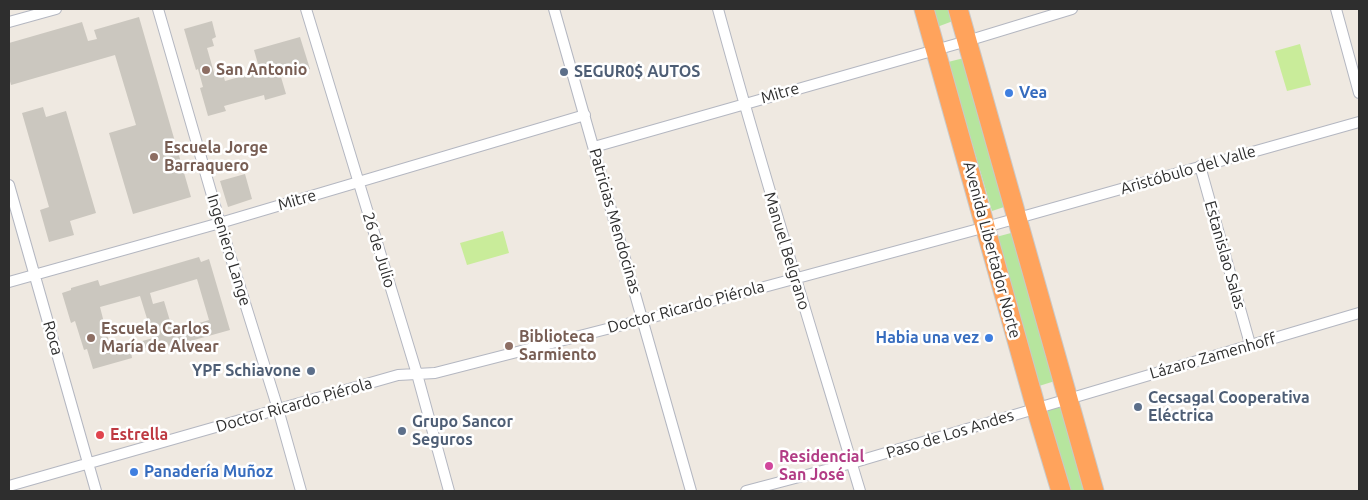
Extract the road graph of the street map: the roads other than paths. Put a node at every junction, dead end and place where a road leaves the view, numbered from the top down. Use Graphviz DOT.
graph roads {
  1 [pos="56,9"];
  2 [pos="158,9"];
  3 [pos="306,9"];
  4 [pos="554,9"];
  5 [pos="718,9"];
  6 [pos="924,9"];
  7 [pos="958,9"];
  8 [pos="1072,9"];
  9 [pos="1336,9"];
  10 [pos="9,22"];
  11 [pos="967,41"];
  12 [pos="936,49"];
  13 [pos="1359,93"];
  14 [pos="744,104"];
  15 [pos="585,115"];
  16 [pos="1359,122"];
  17 [pos="594,147"];
  18 [pos="1200,166"];
  19 [pos="358,182"];
  20 [pos="9,185"];
  21 [pos="1016,218"];
  22 [pos="220,223"];
  23 [pos="986,227"];
  24 [pos="34,274"];
  25 [pos="795,278"];
  26 [pos="9,282"];
  27 [pos="1359,313"];
  28 [pos="642,320"];
  29 [pos="1250,344"];
  30 [pos="417,374"];
  31 [pos="1067,399"];
  32 [pos="1036,408"];
  33 [pos="278,409"];
  34 [pos="89,463"];
  35 [pos="852,464"];
  36 [pos="9,486"];
  37 [pos="96,491"];
  38 [pos="301,491"];
  39 [pos="448,491"];
  40 [pos="691,491"];
  41 [pos="746,491"];
  42 [pos="860,491"];
  43 [pos="1061,491"];
  44 [pos="1094,491"];
  1 -- 10 [label="street"];
  2 -- 22 [label="street, Ingeniero Lange"];
  3 -- 19 [label="street, 26 de Julio"];
  4 -- 15 [label="street, Patricias Mendocinas"];
  5 -- 14 [label="street, Manuel Belgrano"];
  6 -- 12 [label="highway, Avenida Libertador Norte"];
  7 -- 11 [label="highway, Avenida Libertador Norte"];
  8 -- 11 [label="street, Mitre"];
  9 -- 13 [label="street"];
  11 -- 12 [label="street, Mitre"];
  11 -- 21 [label="highway, Avenida Libertador Norte"];
  12 -- 14 [label="street, Mitre"];
  12 -- 23 [label="highway, Avenida Libertador Norte"];
  14 -- 17 [label="street, Mitre"];
  14 -- 25 [label="street, Manuel Belgrano"];
  15 -- 17 [label="street, Patricias Mendocinas"];
  15 -- 19 [label="street, Mitre"];
  16 -- 18 [label="street, Aristóbulo del Valle"];
  17 -- 28 [label="street, Patricias Mendocinas"];
  18 -- 21 [label="street, Aristóbulo del Valle"];
  18 -- 29 [label="street, Estanislao Salas"];
  19 -- 22 [label="street, Mitre"];
  19 -- 30 [label="street, 26 de Julio"];
  20 -- 24 [label="street, Roca"];
  21 -- 23 [label="street, Doctor Ricardo Piérola"];
  21 -- 31 [label="highway, Avenida Libertador Norte"];
  22 -- 24 [label="street, Mitre"];
  22 -- 33 [label="street, Ingeniero Lange"];
  23 -- 25 [label="street, Doctor Ricardo Piérola"];
  23 -- 32 [label="highway, Avenida Libertador Norte"];
  24 -- 26 [label="street, Mitre"];
  24 -- 34 [label="street, Roca"];
  25 -- 28 [label="street, Doctor Ricardo Piérola"];
  25 -- 35 [label="street, Manuel Belgrano"];
  27 -- 29 [label="street, Lázaro Zamenhoff"];
  28 -- 30 [label="street, Doctor Ricardo Piérola"];
  28 -- 40 [label="street, Patricias Mendocinas"];
  29 -- 31 [label="street, Lázaro Zamenhoff"];
  30 -- 33 [label="street, Doctor Ricardo Piérola"];
  30 -- 39 [label="street, 26 de Julio"];
  31 -- 32 [label="street, Paso de Los Andes"];
  31 -- 44 [label="highway, Avenida Libertador Norte"];
  32 -- 35 [label="street, Paso de Los Andes"];
  32 -- 43 [label="highway, Avenida Libertador Norte"];
  33 -- 34 [label="street, Doctor Ricardo Piérola"];
  33 -- 38 [label="street, Ingeniero Lange"];
  34 -- 36 [label="street, Doctor Ricardo Piérola"];
  34 -- 37 [label="street, Roca"];
  35 -- 41 [label="street, Paso de Los Andes"];
  35 -- 42 [label="street, Manuel Belgrano"];
}
